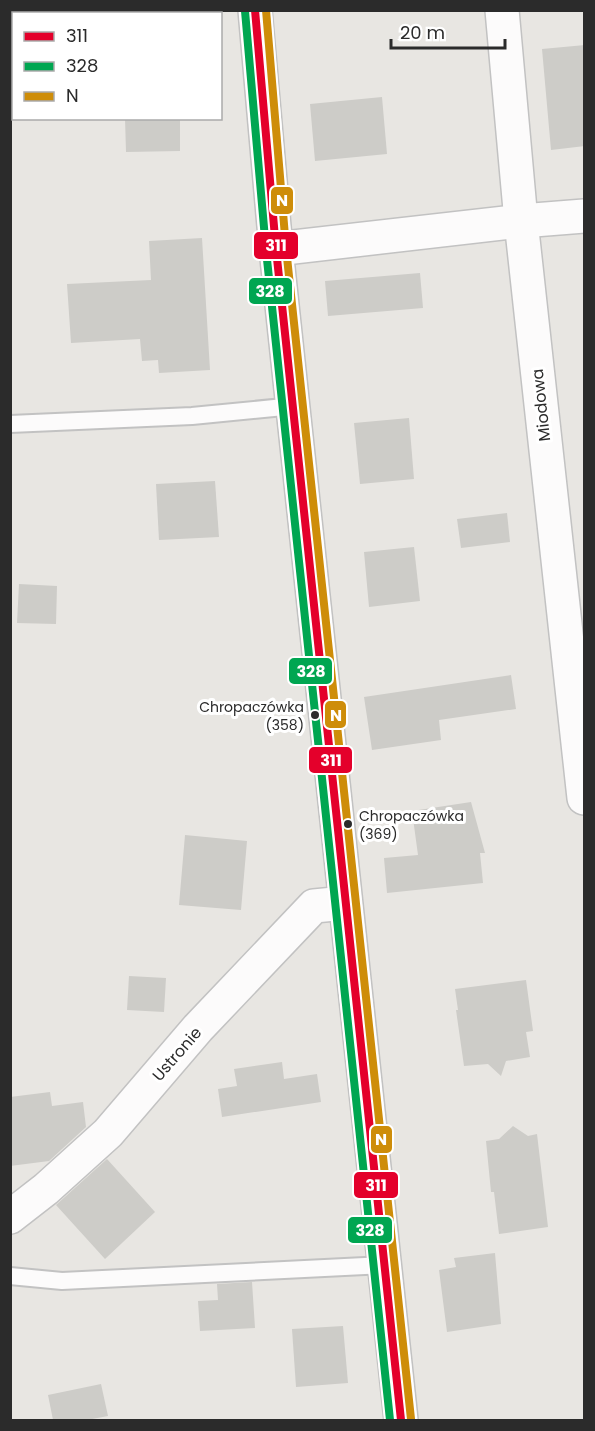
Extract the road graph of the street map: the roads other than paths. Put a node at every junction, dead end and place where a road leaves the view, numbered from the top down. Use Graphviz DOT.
graph roads {
  1 [pos="255,10"];
  2 [pos="502,10"];
  3 [pos="585,216"];
  4 [pos="521,221"];
  5 [pos="276,249"];
  6 [pos="294,406"];
  7 [pos="10,424"];
  8 [pos="585,798"];
  9 [pos="345,903"];
  10 [pos="10,1217"];
  11 [pos="385,1265"];
  12 [pos="10,1276"];
  13 [pos="401,1420"];
  1 -- 5 [label="street"];
  2 -- 4 [label="street, Miodowa"];
  3 -- 4 [label="street"];
  4 -- 5 [label="street"];
  4 -- 8 [label="street, Miodowa"];
  5 -- 6 [label="street"];
  6 -- 7 [label="lane"];
  6 -- 9 [label="street"];
  9 -- 10 [label="street, Ustronie"];
  9 -- 11 [label="street"];
  11 -- 12 [label="lane"];
  11 -- 13 [label="street"];
}
